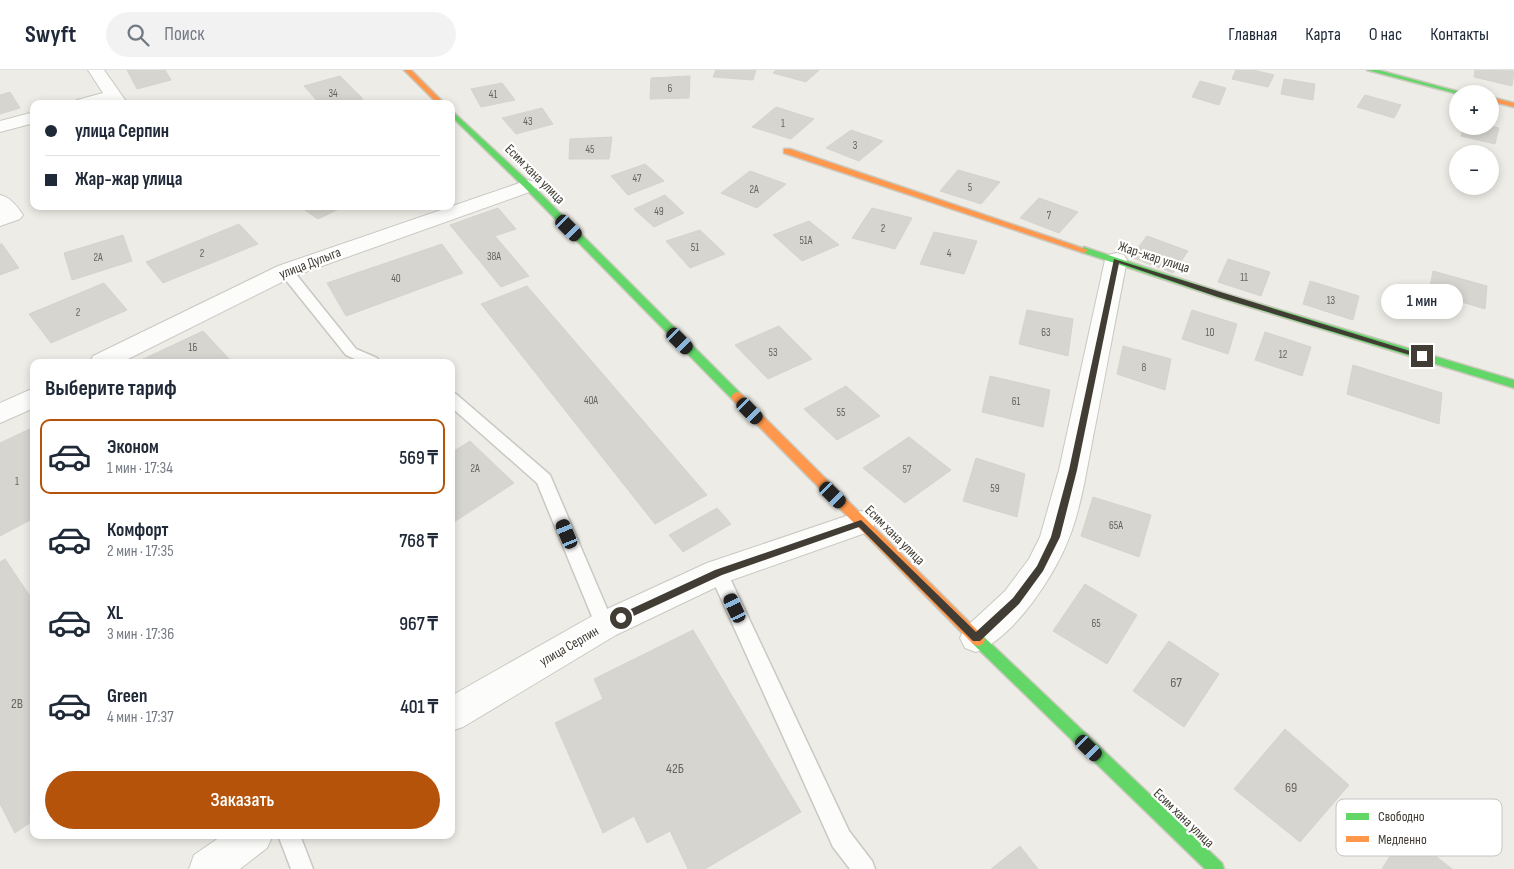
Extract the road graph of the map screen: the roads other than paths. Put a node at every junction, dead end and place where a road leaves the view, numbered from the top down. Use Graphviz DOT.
graph roads {
  1 [pos="96,70"];
  2 [pos="407,70"];
  3 [pos="1370,70"];
  4 [pos="1449,90"];
  5 [pos="116,100"];
  6 [pos="438,100"];
  7 [pos="1499,101"];
  8 [pos="1514,105"];
  9 [pos="455,116"];
  10 [pos="30,118"];
  11 [pos="0,127"];
  12 [pos="787,151"];
  13 [pos="528,186"];
  14 [pos="1116,260"];
  15 [pos="286,271"];
  16 [pos="108,359"];
  17 [pos="366,359"];
  18 [pos="1514,384"];
  19 [pos="30,399"];
  20 [pos="455,401"];
  21 [pos="0,414"];
  22 [pos="861,523"];
  23 [pos="718,572"];
  24 [pos="605,625"];
  25 [pos="976,638"];
  26 [pos="455,713"];
  27 [pos="249,839"];
  28 [pos="291,839"];
  29 [pos="208,869"];
  30 [pos="302,869"];
  31 [pos="864,869"];
  32 [pos="1216,869"];
  1 -- 5 [label="street"];
  2 -- 6 [label="street"];
  3 -- 4 [label="street"];
  7 -- 8 [label="street"];
  9 -- 13 [label="street, Есим хана улица"];
  10 -- 11 [label="street"];
  12 -- 14 [label="street, Жар-жар улица"];
  13 -- 15 [label="street, улица Дулыга"];
  13 -- 22 [label="street, Есим хана улица"];
  14 -- 18 [label="street, Жар-жар улица"];
  14 -- 25 [label="street"];
  15 -- 16 [label="street, улица Дулыга"];
  15 -- 17 [label="lane"];
  19 -- 21 [label="street"];
  20 -- 24 [label="lane"];
  22 -- 23 [label="street, улица Серпин"];
  22 -- 25 [label="street, Есим хана улица"];
  23 -- 24 [label="street, улица Серпин"];
  23 -- 31 [label="lane"];
  24 -- 26 [label="street, улица Серпин"];
  25 -- 32 [label="street, Есим хана улица"];
  27 -- 29 [label="street"];
  28 -- 30 [label="lane"];
}
